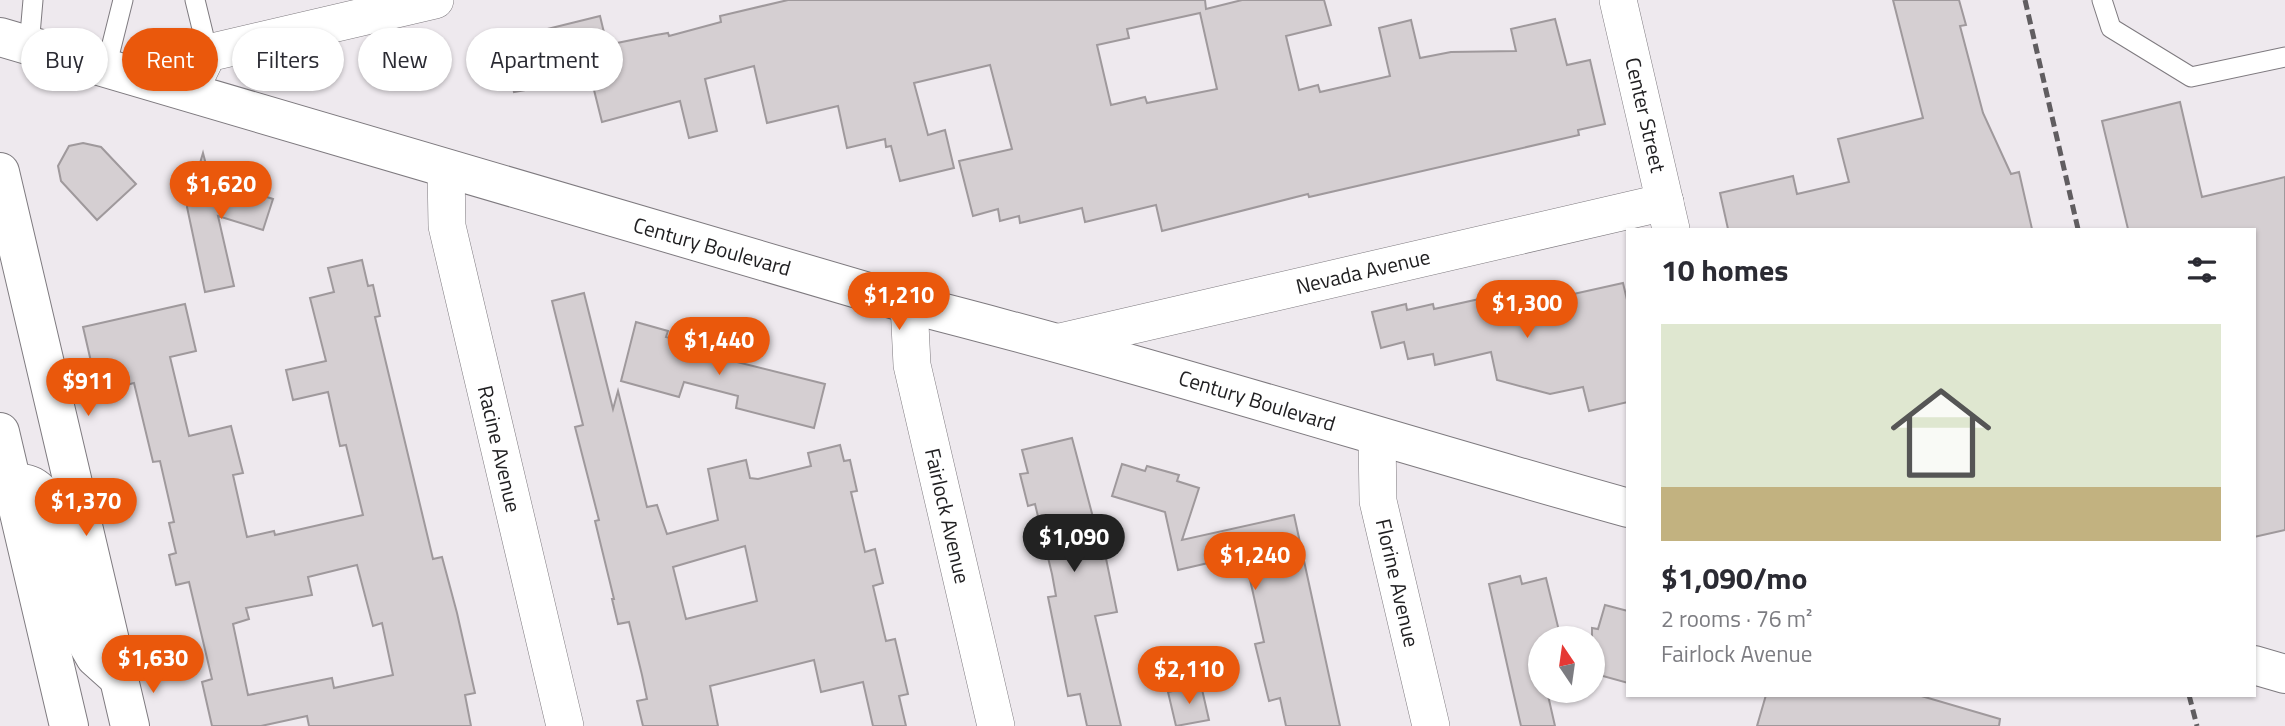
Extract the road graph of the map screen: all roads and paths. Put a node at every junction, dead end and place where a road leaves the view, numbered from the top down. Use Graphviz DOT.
graph roads {
  1 [pos="33,0"];
  2 [pos="123,0"];
  3 [pos="195,0"];
  4 [pos="435,0"];
  5 [pos="1618,0"];
  6 [pos="2102,0"];
  7 [pos="202,28"];
  8 [pos="15,41"];
  9 [pos="218,51"];
  10 [pos="2285,57"];
  11 [pos="108,60"];
  12 [pos="189,91"];
  13 [pos="446,170"];
  14 [pos="0,172"];
  15 [pos="1668,216"];
  16 [pos="909,304"];
  17 [pos="1060,342"];
  18 [pos="0,432"];
  19 [pos="1377,438"];
  20 [pos="6,485"];
  21 [pos="1626,507"];
  22 [pos="2256,666"];
  23 [pos="2285,674"];
  24 [pos="118,677"];
  25 [pos="69,726"];
  26 [pos="130,726"];
  27 [pos="565,726"];
  28 [pos="996,726"];
  29 [pos="1431,726"];
  1 -- 8 [label="lane"];
  2 -- 11 [label="lane"];
  3 -- 7 [label="lane"];
  4 -- 9 [label="street"];
  5 -- 15 [label="street, Center Street"];
  6 -- 10 [label="lane"];
  12 -- 13 [label="street, Century Boulevard"];
  13 -- 16 [label="street, Century Boulevard"];
  13 -- 27 [label="street, Racine Avenue"];
  14 -- 24 [label="street"];
  15 -- 17 [label="street, Nevada Avenue"];
  16 -- 17 [label="street, Century Boulevard"];
  16 -- 28 [label="street, Fairlock Avenue"];
  17 -- 19 [label="street, Century Boulevard"];
  18 -- 20 [label="street"];
  19 -- 21 [label="street, Century Boulevard"];
  19 -- 29 [label="street, Florine Avenue"];
  20 -- 24 [label="street"];
  20 -- 25 [label="street"];
  22 -- 23 [label="street"];
  24 -- 26 [label="street"];
}
